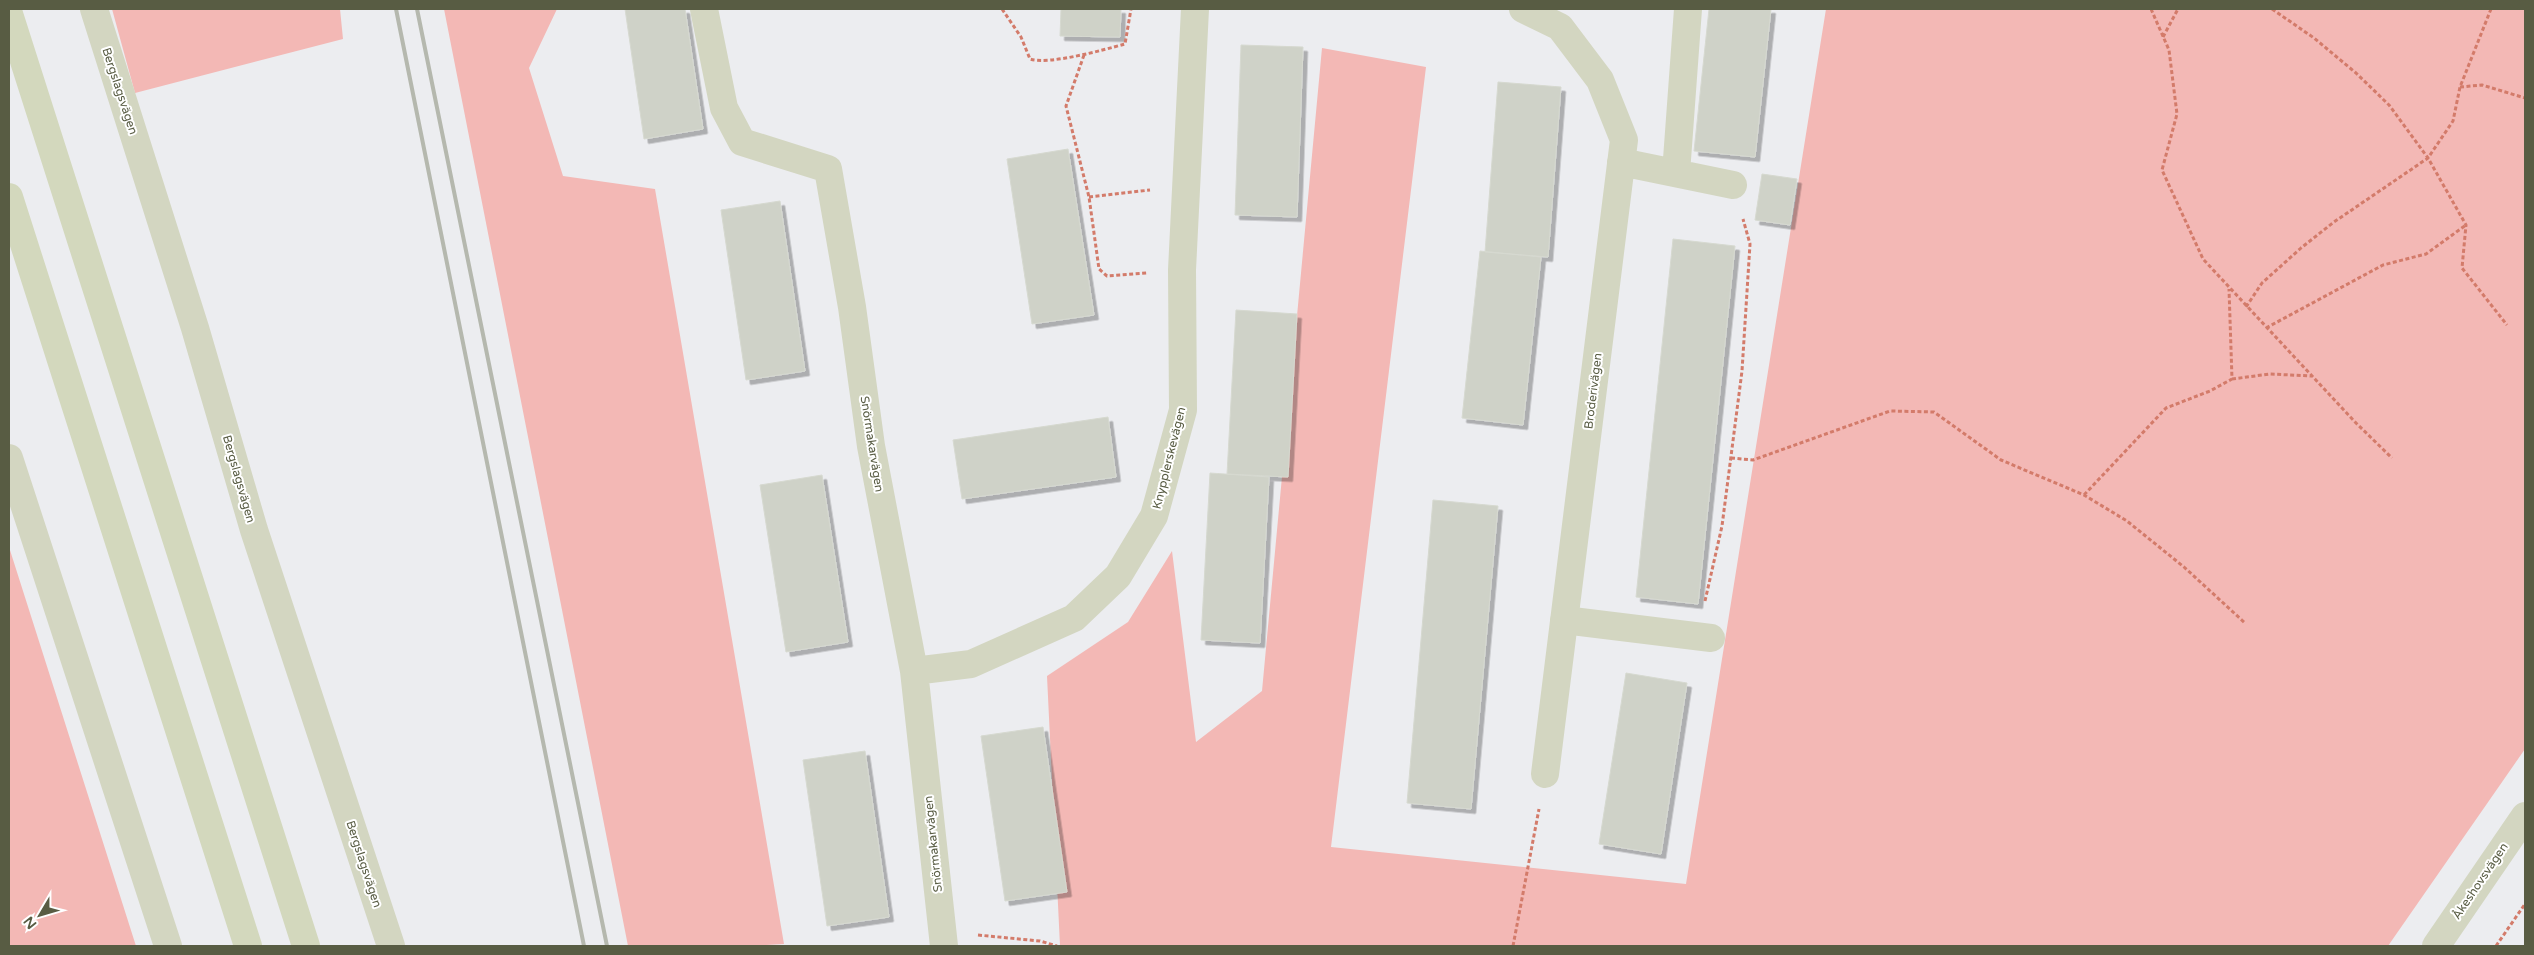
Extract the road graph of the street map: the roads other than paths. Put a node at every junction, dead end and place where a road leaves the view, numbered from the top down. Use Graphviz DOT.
graph roads {
  1 [pos="94,9"];
  2 [pos="704,9"];
  3 [pos="1195,9"];
  4 [pos="1524,9"];
  5 [pos="1688,9"];
  6 [pos="9,14"];
  7 [pos="1621,162"];
  8 [pos="1676,174"];
  9 [pos="1733,185"];
  10 [pos="9,197"];
  11 [pos="9,458"];
  12 [pos="1564,620"];
  13 [pos="1704,637"];
  14 [pos="914,671"];
  15 [pos="1545,774"];
  16 [pos="2525,816"];
  17 [pos="943,939"];
  18 [pos="2438,945"];
  19 [pos="168,946"];
  20 [pos="248,946"];
  21 [pos="306,946"];
  22 [pos="391,946"];
  1 -- 22 [label="street, Bergslagsvägen"];
  2 -- 14 [label="street, Snörmakarvägen"];
  3 -- 14 [label="street, Knypplerskevägen"];
  4 -- 7 [label="street, Broderivägen"];
  5 -- 8 [label="street"];
  6 -- 21 [label="main road"];
  7 -- 8 [label="street"];
  7 -- 12 [label="street, Broderivägen"];
  8 -- 9 [label="street"];
  10 -- 20 [label="main road"];
  11 -- 19 [label="street"];
  12 -- 13 [label="street"];
  12 -- 15 [label="street, Broderivägen"];
  14 -- 17 [label="street, Snörmakarvägen"];
  16 -- 18 [label="street, Åkeshovsvägen"];
}
